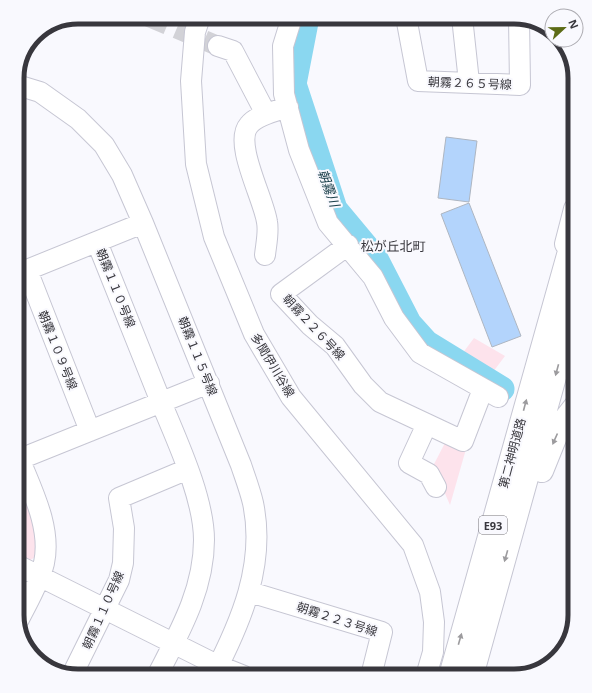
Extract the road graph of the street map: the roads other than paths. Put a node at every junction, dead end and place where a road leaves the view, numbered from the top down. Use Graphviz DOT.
graph roads {
  1 [pos="198,24"];
  2 [pos="290,24"];
  3 [pos="407,24"];
  4 [pos="463,24"];
  5 [pos="519,24"];
  6 [pos="218,46"];
  7 [pos="469,82"];
  8 [pos="24,87"];
  9 [pos="288,107"];
  10 [pos="266,114"];
  11 [pos="143,223"];
  12 [pos="568,237"];
  13 [pos="97,242"];
  14 [pos="348,245"];
  15 [pos="568,254"];
  16 [pos="265,255"];
  17 [pos="24,271"];
  18 [pos="24,277"];
  19 [pos="568,331"];
  20 [pos="534,373"];
  21 [pos="209,382"];
  22 [pos="161,402"];
  23 [pos="568,416"];
  24 [pos="427,424"];
  25 [pos="90,431"];
  26 [pos="24,454"];
  27 [pos="188,469"];
  28 [pos="24,471"];
  29 [pos="436,487"];
  30 [pos="517,518"];
  31 [pos="24,569"];
  32 [pos="40,577"];
  33 [pos="250,592"];
  34 [pos="24,609"];
  35 [pos="105,609"];
  36 [pos="174,644"];
  37 [pos="75,669"];
  38 [pos="161,669"];
  39 [pos="213,669"];
  40 [pos="217,669"];
  41 [pos="372,669"];
  42 [pos="428,669"];
  43 [pos="452,669"];
  44 [pos="474,669"];
  1 -- 42 [label="street, 多聞伊川谷線"];
  2 -- 9 [label="street"];
  3 -- 7 [label="street, 朝霧２６５号線"];
  4 -- 7 [label="street"];
  5 -- 7 [label="street, 朝霧２６５号線"];
  6 -- 10 [label="street"];
  8 -- 11 [label="street, 朝霧１１５号線"];
  9 -- 10 [label="street"];
  9 -- 14 [label="street"];
  10 -- 16 [label="street"];
  11 -- 13 [label="street"];
  11 -- 21 [label="street, 朝霧１１５号線"];
  12 -- 20 [label="highway"];
  13 -- 17 [label="street"];
  13 -- 22 [label="street, 朝霧１１０号線"];
  14 -- 24 [label="street, 朝霧２２６号線"];
  14 -- 24 [label="street, 朝霧２２６号線"];
  15 -- 20 [label="highway, 第二神明道路 / E93"];
  18 -- 25 [label="street, 朝霧１０９号線"];
  19 -- 30 [label="highway, 第二神明道路 / E93, one-way"];
  43 -- 20 [label="highway, 第二神明道路 / E93, one-way"];
  21 -- 22 [label="street"];
  21 -- 33 [label="street, 朝霧１１５号線"];
  22 -- 25 [label="street"];
  22 -- 27 [label="street, 朝霧１１０号線"];
  23 -- 30 [label="highway, one-way"];
  24 -- 29 [label="street"];
  25 -- 26 [label="street"];
  27 -- 35 [label="street, 朝霧１１０号線"];
  27 -- 36 [label="street, 朝霧１１０号線"];
  28 -- 32 [label="street"];
  30 -- 44 [label="highway, 第二神明道路 / E93, one-way"];
  31 -- 32 [label="street"];
  32 -- 34 [label="street"];
  32 -- 35 [label="street"];
  33 -- 40 [label="street, 朝霧１１５号線"];
  33 -- 41 [label="street, 朝霧２２３号線"];
  35 -- 36 [label="street"];
  35 -- 37 [label="street, 朝霧１１０号線"];
  36 -- 38 [label="street, 朝霧１１０号線"];
  36 -- 39 [label="street"];
}
